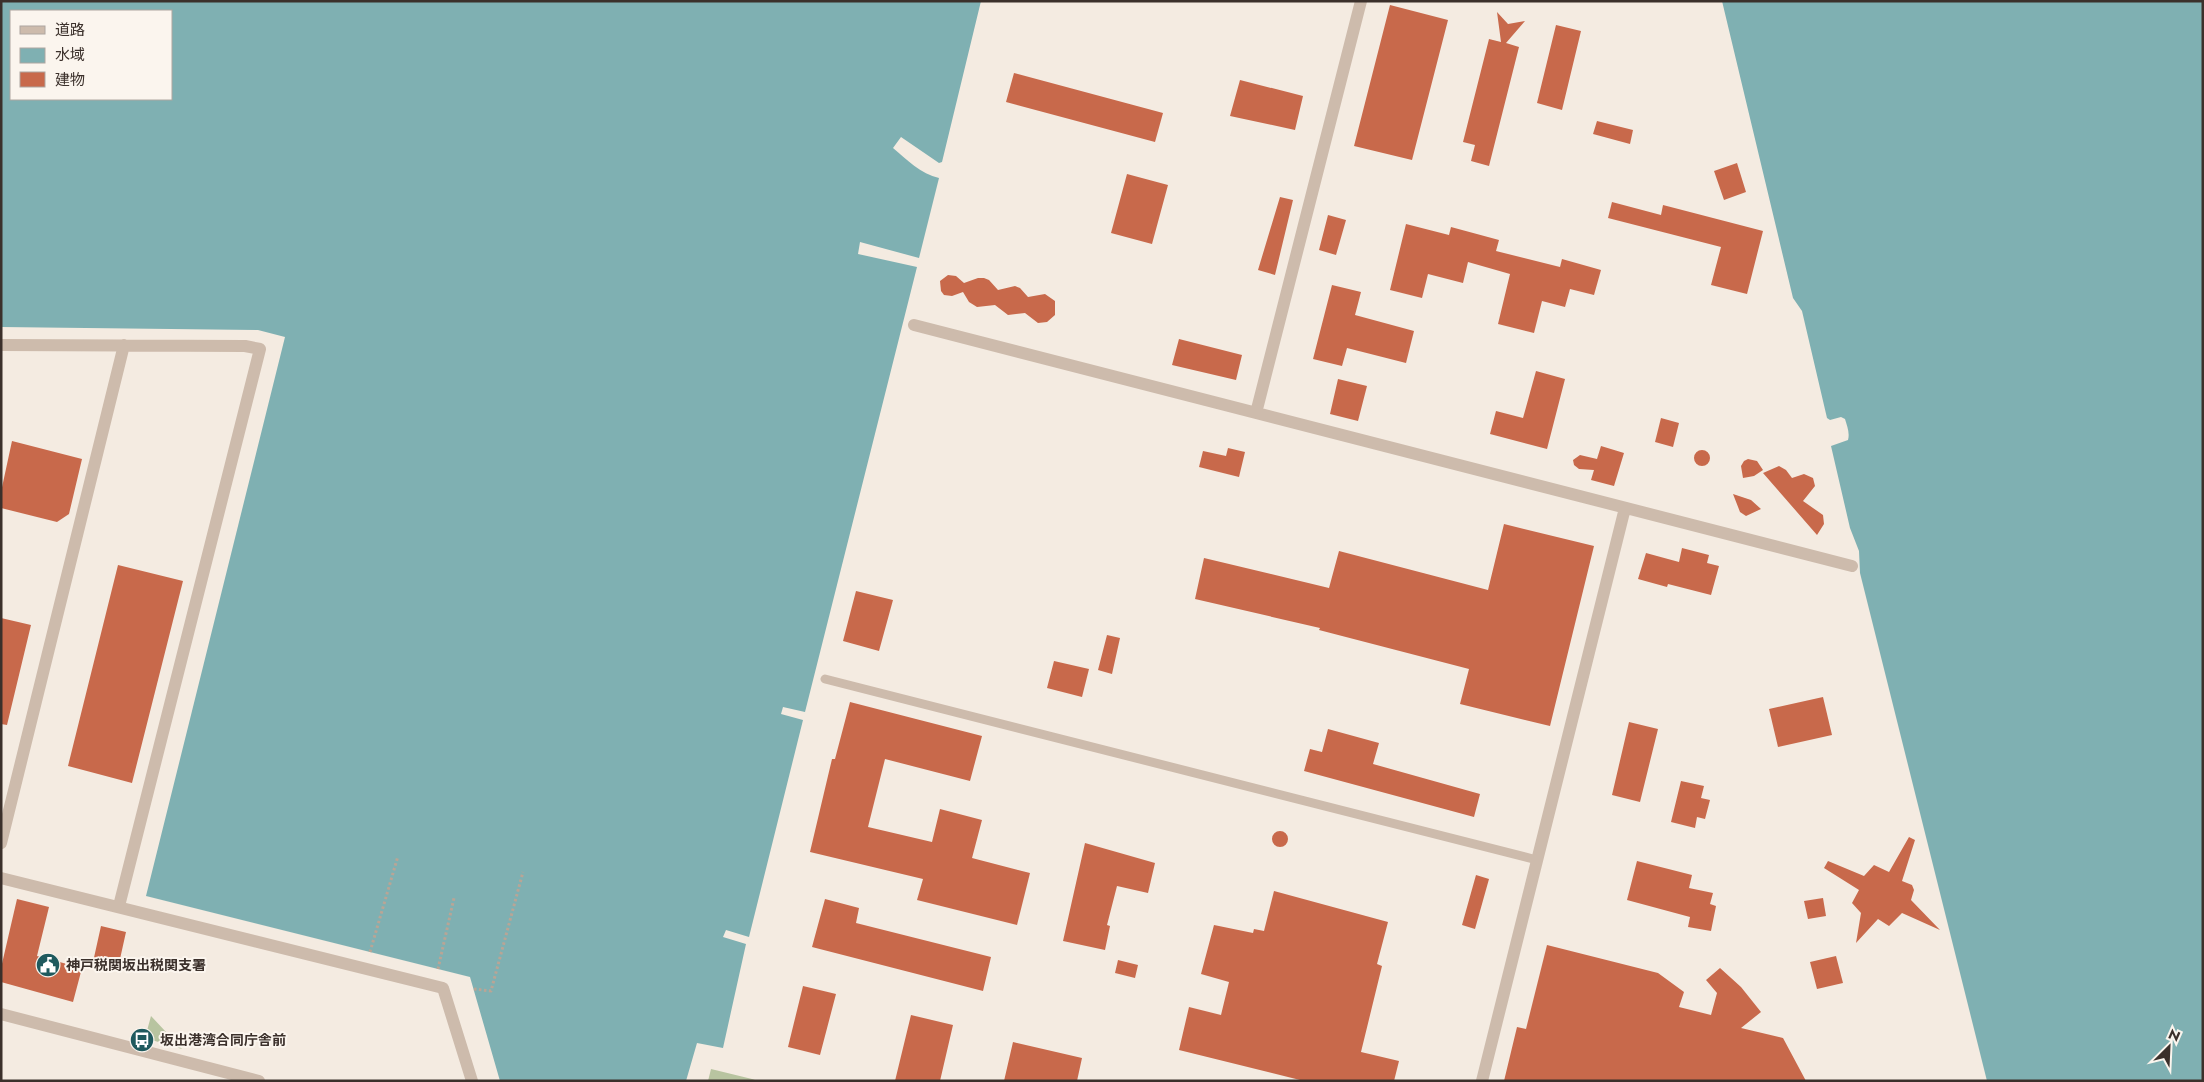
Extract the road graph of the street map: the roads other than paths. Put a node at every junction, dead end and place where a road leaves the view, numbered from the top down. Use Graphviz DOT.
graph roads {
  1 [pos="1361,1"];
  2 [pos="914,325"];
  3 [pos="1,344"];
  4 [pos="124,345"];
  5 [pos="1256,413"];
  6 [pos="1625,508"];
  7 [pos="1852,566"];
  8 [pos="825,679"];
  9 [pos="1,843"];
  10 [pos="1537,860"];
  11 [pos="1,878"];
  12 [pos="119,906"];
  13 [pos="1,1014"];
  14 [pos="259,1081"];
  15 [pos="472,1081"];
  16 [pos="1482,1081"];
  1 -- 5 [label="street"];
  2 -- 5 [label="street"];
  3 -- 4 [label="street"];
  4 -- 9 [label="street"];
  4 -- 12 [label="street"];
  5 -- 6 [label="street"];
  6 -- 7 [label="street"];
  6 -- 10 [label="street"];
  8 -- 10 [label="lane"];
  10 -- 16 [label="street"];
  11 -- 12 [label="street"];
  12 -- 15 [label="street"];
  13 -- 14 [label="street"];
}
